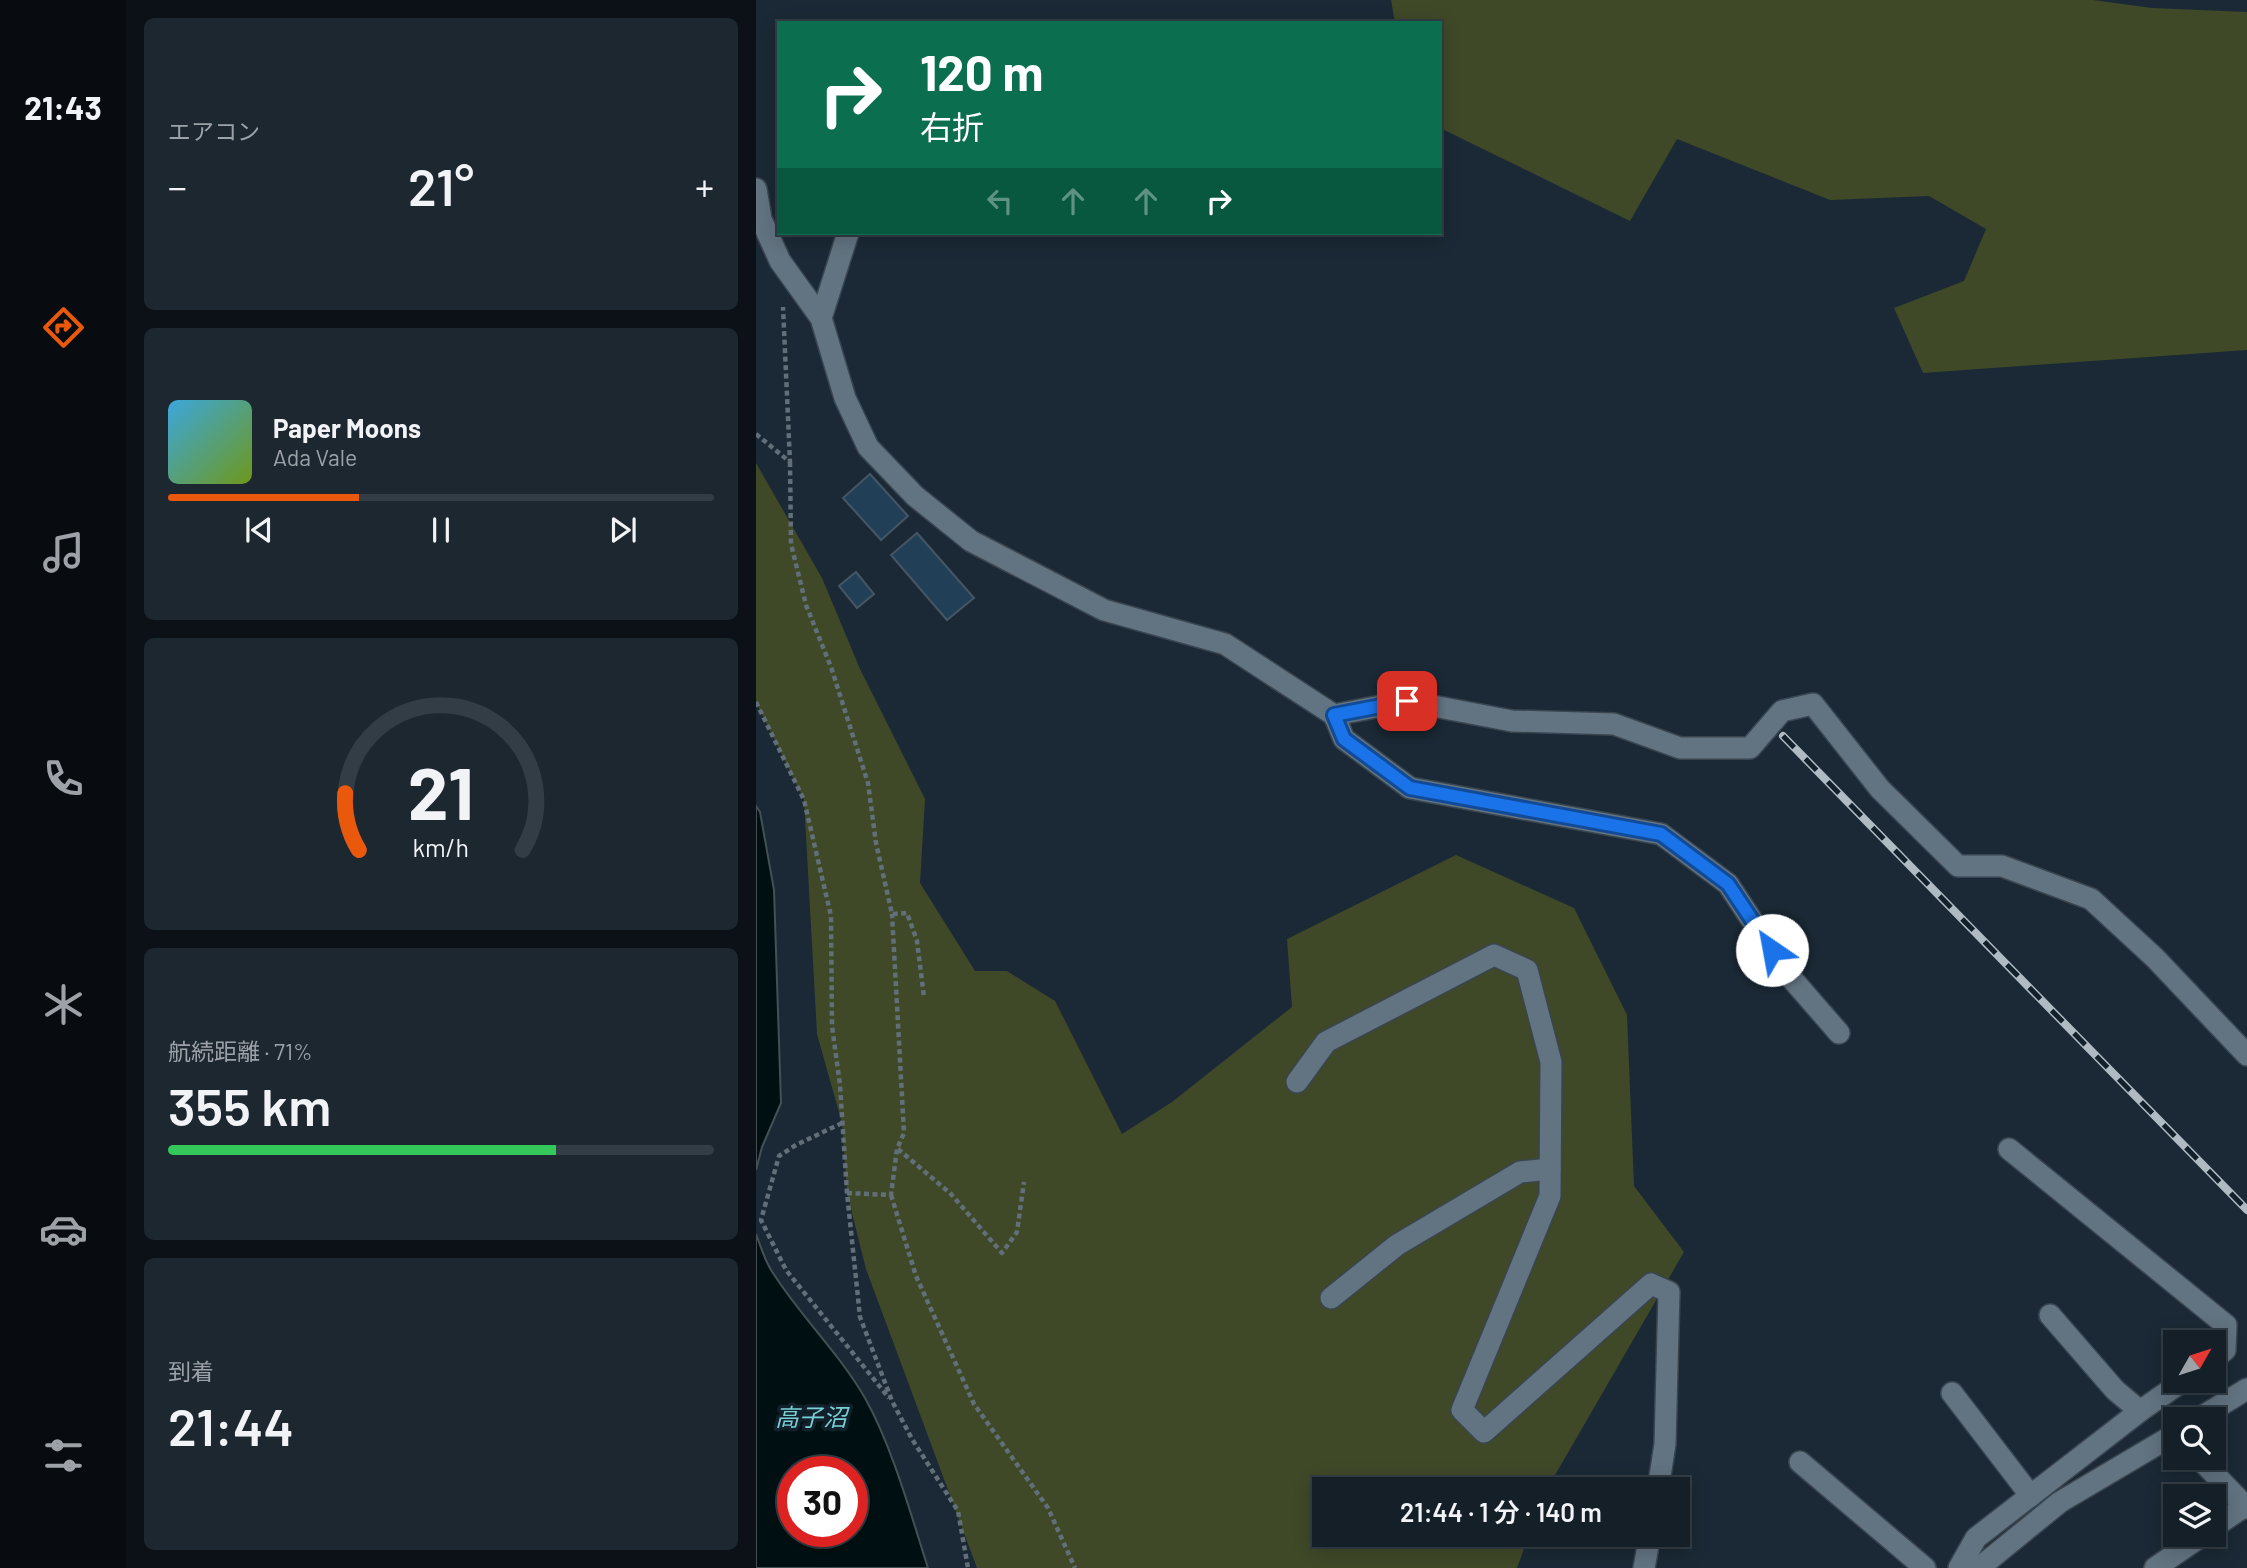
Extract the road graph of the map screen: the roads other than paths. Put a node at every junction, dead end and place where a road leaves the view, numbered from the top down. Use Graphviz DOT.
graph roads {
  1 [pos="756,189"];
  2 [pos="847,235"];
  3 [pos="821,318"];
  4 [pos="1334,715"];
  5 [pos="1839,1034"];
  6 [pos="2247,1055"];
  7 [pos="1297,1082"];
  8 [pos="2009,1149"];
  9 [pos="1550,1168"];
  10 [pos="1331,1298"];
  11 [pos="2050,1315"];
  12 [pos="2226,1330"];
  13 [pos="2247,1388"];
  14 [pos="1952,1393"];
  15 [pos="2166,1393"];
  16 [pos="2218,1407"];
  17 [pos="2140,1411"];
  18 [pos="2163,1441"];
  19 [pos="1800,1462"];
  20 [pos="2211,1470"];
  21 [pos="1660,1477"];
  22 [pos="2031,1496"];
  23 [pos="2246,1507"];
  24 [pos="2226,1520"];
  25 [pos="1648,1547"];
  26 [pos="2186,1547"];
  27 [pos="1644,1568"];
  28 [pos="1924,1568"];
  29 [pos="1959,1568"];
  30 [pos="1979,1568"];
  31 [pos="2155,1568"];
  1 -- 3 [label="street"];
  2 -- 3 [label="street"];
  3 -- 4 [label="street"];
  4 -- 5 [label="street"];
  4 -- 6 [label="street"];
  7 -- 9 [label="street"];
  8 -- 12 [label="street"];
  9 -- 10 [label="street"];
  9 -- 21 [label="street"];
  11 -- 17 [label="street"];
  13 -- 16 [label="street"];
  14 -- 22 [label="street"];
  15 -- 17 [label="street"];
  17 -- 22 [label="street"];
  18 -- 30 [label="street"];
  19 -- 28 [label="street"];
  20 -- 23 [label="street"];
  22 -- 29 [label="street"];
  23 -- 24 [label="street"];
  25 -- 27 [label="street"];
  26 -- 31 [label="street"];
}
